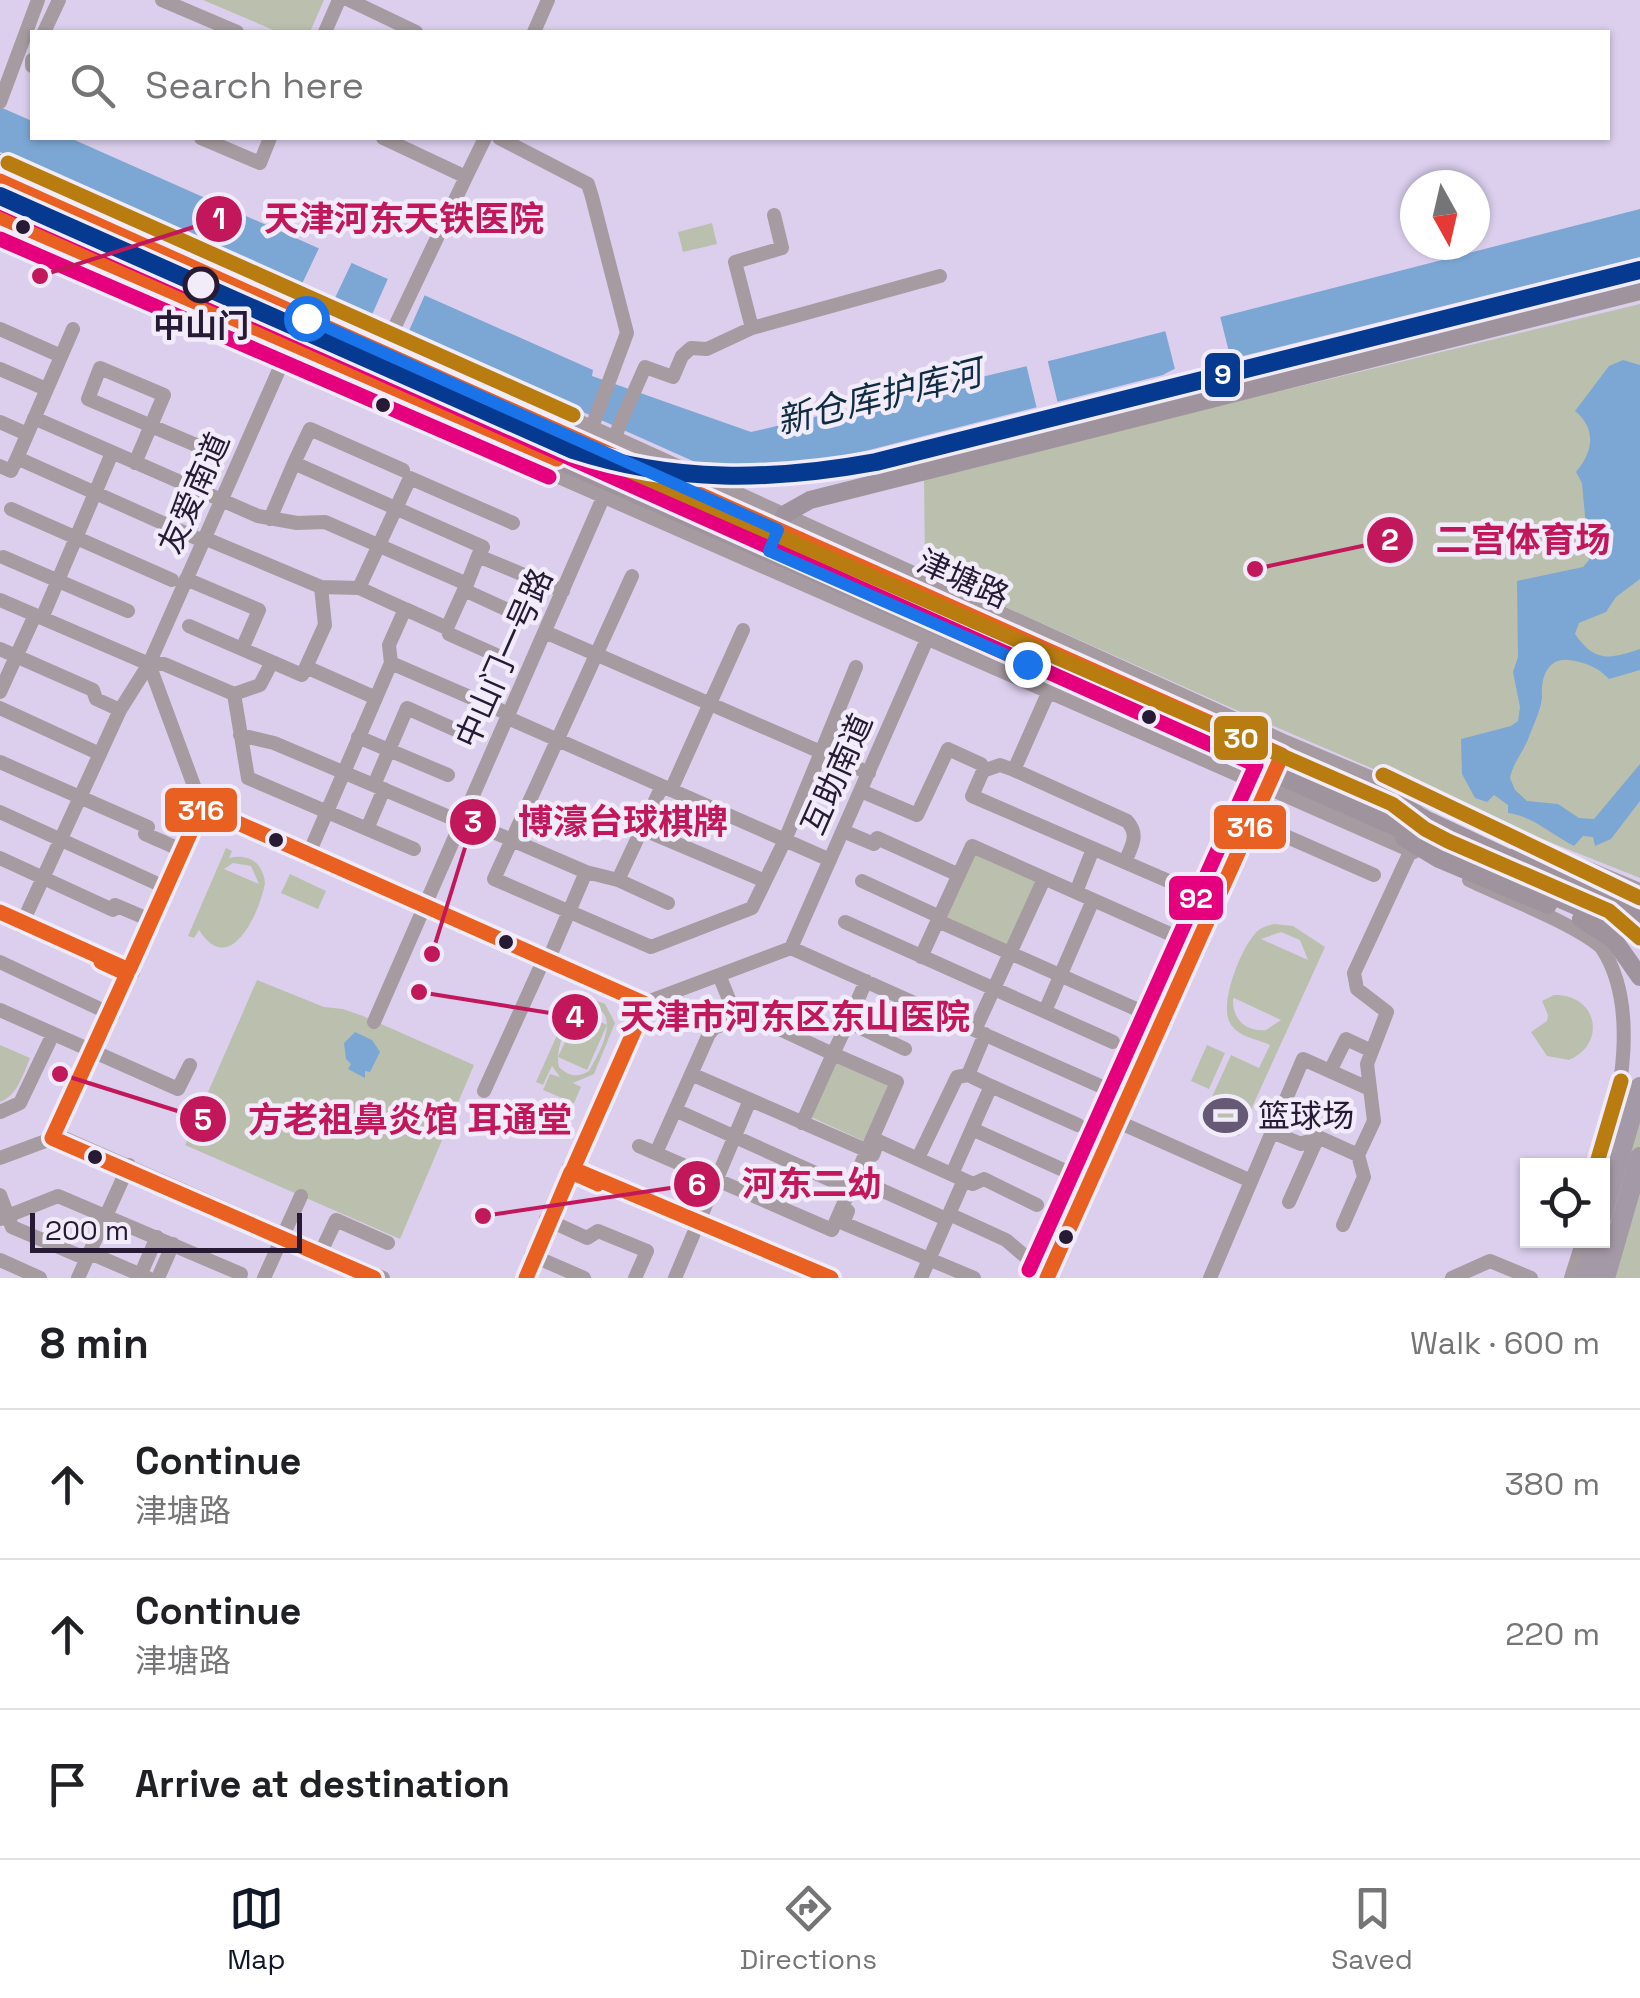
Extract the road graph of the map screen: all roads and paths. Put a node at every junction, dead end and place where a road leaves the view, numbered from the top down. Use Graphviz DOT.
graph roads {
  1 [pos="38,0"];
  2 [pos="59,0"];
  3 [pos="162,0"];
  4 [pos="339,0"];
  5 [pos="349,0"];
  6 [pos="548,0"];
  7 [pos="45,30"];
  8 [pos="231,30"];
  9 [pos="326,30"];
  10 [pos="412,30"];
  11 [pos="535,30"];
  12 [pos="14,58"];
  13 [pos="30,63"];
  14 [pos="0,83"];
  15 [pos="0,102"];
  16 [pos="205,140"];
  17 [pos="269,140"];
  18 [pos="391,140"];
  19 [pos="484,140"];
  20 [pos="502,140"];
  21 [pos="0,161"];
  22 [pos="466,177"];
  23 [pos="0,181"];
  24 [pos="774,214"];
  25 [pos="0,217"];
  26 [pos="0,232"];
  27 [pos="152,251"];
  28 [pos="940,276"];
  29 [pos="141,278"];
  30 [pos="1640,291"];
  31 [pos="258,298"];
  32 [pos="247,324"];
  33 [pos="752,328"];
  34 [pos="0,329"];
  35 [pos="73,330"];
  36 [pos="390,338"];
  37 [pos="287,351"];
  38 [pos="61,356"];
  39 [pos="0,370"];
  40 [pos="46,389"];
  41 [pos="34,418"];
  42 [pos="0,422"];
  43 [pos="151,425"];
  44 [pos="591,429"];
  45 [pos="26,434"];
  46 [pos="615,440"];
  47 [pos="203,448"];
  48 [pos="112,453"];
  49 [pos="17,458"];
  50 [pos="135,463"];
  51 [pos="294,463"];
  52 [pos="0,466"];
  53 [pos="403,470"];
  54 [pos="605,486"];
  55 [pos="96,492"];
  56 [pos="220,501"];
  57 [pos="396,507"];
  58 [pos="11,509"];
  59 [pos="270,519"];
  60 [pos="781,522"];
  61 [pos="513,523"];
  62 [pos="76,538"];
  63 [pos="204,540"];
  64 [pos="378,545"];
  65 [pos="769,551"];
  66 [pos="3,556"];
  67 [pos="478,556"];
  68 [pos="632,576"];
  69 [pos="58,580"];
  70 [pos="179,580"];
  71 [pos="321,587"];
  72 [pos="465,587"];
  73 [pos="359,588"];
  74 [pos="563,591"];
  75 [pos="0,600"];
  76 [pos="405,610"];
  77 [pos="128,612"];
  78 [pos="38,616"];
  79 [pos="522,616"];
  80 [pos="190,626"];
  81 [pos="447,628"];
  82 [pos="743,630"];
  83 [pos="931,630"];
  84 [pos="545,632"];
  85 [pos="0,649"];
  86 [pos="242,649"];
  87 [pos="596,654"];
  88 [pos="496,655"];
  89 [pos="16,656"];
  90 [pos="272,662"];
  91 [pos="391,663"];
  92 [pos="149,664"];
  93 [pos="306,667"];
  94 [pos="856,667"];
  95 [pos="1052,684"];
  96 [pos="0,692"];
  97 [pos="234,694"];
  98 [pos="376,698"];
  99 [pos="711,704"];
  100 [pos="0,708"];
  101 [pos="120,710"];
  102 [pos="508,716"];
  103 [pos="464,734"];
  104 [pos="240,736"];
  105 [pos="358,737"];
  106 [pos="559,742"];
  107 [pos="389,750"];
  108 [pos="820,752"];
  109 [pos="100,754"];
  110 [pos="0,762"];
  111 [pos="981,764"];
  112 [pos="1276,764"];
  113 [pos="1014,770"];
  114 [pos="344,772"];
  115 [pos="869,773"];
  116 [pos="448,775"];
  117 [pos="378,787"];
  118 [pos="666,788"];
  119 [pos="861,791"];
  120 [pos="81,797"];
  121 [pos="1393,800"];
  122 [pos="203,810"];
  123 [pos="0,812"];
  124 [pos="326,812"];
  125 [pos="462,820"];
  126 [pos="1251,821"];
  127 [pos="1384,822"];
  128 [pos="367,829"];
  129 [pos="642,829"];
  130 [pos="843,832"];
  131 [pos="512,838"];
  132 [pos="62,839"];
  133 [pos="784,840"];
  134 [pos="1413,848"];
  135 [pos="1094,849"];
  136 [pos="414,850"];
  137 [pos="184,851"];
  138 [pos="308,856"];
  139 [pos="0,858"];
  140 [pos="830,860"];
  141 [pos="1125,862"];
  142 [pos="1443,863"];
  143 [pos="586,872"];
  144 [pos="959,875"];
  145 [pos="1374,875"];
  146 [pos="44,878"];
  147 [pos="1044,879"];
  148 [pos="618,880"];
  149 [pos="765,881"];
  150 [pos="862,881"];
  151 [pos="168,888"];
  152 [pos="1640,890"];
  153 [pos="1076,892"];
  154 [pos="1640,898"];
  155 [pos="1094,900"];
  156 [pos="668,902"];
  157 [pos="424,907"];
  158 [pos="1212,907"];
  159 [pos="568,911"];
  160 [pos="1,916"];
  161 [pos="939,918"];
  162 [pos="1640,920"];
  163 [pos="153,922"];
  164 [pos="845,922"];
  165 [pos="22,924"];
  166 [pos="1640,934"];
  167 [pos="1196,945"];
  168 [pos="791,948"];
  169 [pos="1010,953"];
  170 [pos="921,956"];
  171 [pos="546,960"];
  172 [pos="0,962"];
  173 [pos="130,973"];
  174 [pos="719,974"];
  175 [pos="1062,975"];
  176 [pos="1640,977"];
  177 [pos="866,981"];
  178 [pos="994,989"];
  179 [pos="642,1005"];
  180 [pos="0,1010"];
  181 [pos="1045,1011"];
  182 [pos="111,1014"];
  183 [pos="736,1019"];
  184 [pos="1161,1020"];
  185 [pos="374,1022"];
  186 [pos="848,1022"];
  187 [pos="1638,1026"];
  188 [pos="980,1032"];
  189 [pos="53,1034"];
  190 [pos="1113,1042"];
  191 [pos="905,1049"];
  192 [pos="1372,1051"];
  193 [pos="93,1052"];
  194 [pos="833,1054"];
  195 [pos="1636,1061"];
  196 [pos="190,1065"];
  197 [pos="1330,1072"];
  198 [pos="692,1074"];
  199 [pos="968,1075"];
  200 [pos="991,1086"];
  201 [pos="1640,1087"];
  202 [pos="1370,1088"];
  203 [pos="484,1091"];
  204 [pos="1126,1098"];
  205 [pos="750,1100"];
  206 [pos="675,1110"];
  207 [pos="0,1112"];
  208 [pos="1115,1121"];
  209 [pos="802,1123"];
  210 [pos="1078,1125"];
  211 [pos="972,1129"];
  212 [pos="1272,1132"];
  213 [pos="55,1137"];
  214 [pos="1318,1137"];
  215 [pos="734,1138"];
  216 [pos="640,1146"];
  217 [pos="868,1151"];
  218 [pos="2,1153"];
  219 [pos="656,1153"];
  220 [pos="1358,1155"];
  221 [pos="1623,1157"];
  222 [pos="918,1158"];
  223 [pos="128,1167"];
  224 [pos="570,1170"];
  225 [pos="958,1177"];
  226 [pos="716,1179"];
  227 [pos="1088,1181"];
  228 [pos="1251,1181"];
  229 [pos="1640,1184"];
  230 [pos="856,1185"];
  231 [pos="1610,1194"];
  232 [pos="0,1195"];
  233 [pos="301,1196"];
  234 [pos="1289,1202"];
  235 [pos="1037,1206"];
  236 [pos="107,1216"];
  237 [pos="947,1216"];
  238 [pos="4,1217"];
  239 [pos="549,1220"];
  240 [pos="696,1224"];
  241 [pos="1344,1225"];
  242 [pos="283,1236"];
  243 [pos="157,1237"];
  244 [pos="388,1243"];
  245 [pos="172,1244"];
  246 [pos="1580,1248"];
  247 [pos="1594,1248"];
  248 [pos="321,1252"];
  249 [pos="88,1256"];
  250 [pos="533,1256"];
  251 [pos="929,1259"];
  252 [pos="0,1260"];
  253 [pos="23,1274"];
  254 [pos="242,1274"];
  255 [pos="1047,1274"];
  256 [pos="142,1277"];
  257 [pos="820,1277"];
  258 [pos="40,1278"];
  259 [pos="78,1278"];
  260 [pos="158,1278"];
  261 [pos="264,1278"];
  262 [pos="374,1278"];
  263 [pos="383,1278"];
  264 [pos="523,1278"];
  265 [pos="584,1278"];
  266 [pos="635,1278"];
  267 [pos="675,1278"];
  268 [pos="921,1278"];
  269 [pos="974,1278"];
  270 [pos="1210,1278"];
  271 [pos="1452,1278"];
  272 [pos="1532,1278"];
  273 [pos="1571,1278"];
  274 [pos="1585,1278"];
  275 [pos="1605,1278"];
  1 -- 12 [label="street"];
  2 -- 7 [label="street"];
  3 -- 8 [label="street"];
  4 -- 9 [label="street"];
  5 -- 10 [label="street"];
  6 -- 11 [label="street"];
  12 -- 13 [label="street"];
  12 -- 14 [label="street"];
  12 -- 15 [label="street"];
  16 -- 17 [label="street"];
  18 -- 22 [label="street"];
  19 -- 22 [label="street"];
  20 -- 44 [label="street"];
  21 -- 36 [label="street"];
  22 -- 36 [label="street"];
  23 -- 27 [label="main road"];
  24 -- 33 [label="street"];
  25 -- 29 [label="main road"];
  26 -- 37 [label="street"];
  28 -- 33 [label="street"];
  30 -- 60 [label="main road"];
  31 -- 36 [label="main road, 津塘路"];
  32 -- 37 [label="main road, 津塘路"];
  33 -- 46 [label="street, 中山门一号路"];
  34 -- 38 [label="street"];
  35 -- 38 [label="street"];
  36 -- 44 [label="main road, 津塘路"];
  37 -- 54 [label="main road, 津塘路"];
  37 -- 56 [label="street, 友爱南道"];
  38 -- 40 [label="street"];
  39 -- 40 [label="street"];
  40 -- 41 [label="street"];
  41 -- 45 [label="street"];
  41 -- 48 [label="street"];
  42 -- 45 [label="street"];
  43 -- 43 [label="street"];
  43 -- 47 [label="street"];
  43 -- 50 [label="street"];
  44 -- 46 [label="main road, 津塘路"];
  45 -- 49 [label="street"];
  46 -- 54 [label="street, 中山门一号路"];
  46 -- 60 [label="main road, 津塘路"];
  48 -- 50 [label="street"];
  48 -- 55 [label="street"];
  49 -- 52 [label="street"];
  49 -- 55 [label="street"];
  50 -- 56 [label="street"];
  51 -- 53 [label="street"];
  51 -- 57 [label="street"];
  51 -- 59 [label="street"];
  54 -- 65 [label="main road, 津塘路"];
  54 -- 74 [label="street, 中山门一号路"];
  54 -- 83 [label="street"];
  55 -- 62 [label="street"];
  55 -- 63 [label="street"];
  56 -- 59 [label="street"];
  56 -- 63 [label="street, 友爱南道"];
  57 -- 61 [label="street"];
  57 -- 64 [label="street"];
  57 -- 67 [label="street"];
  58 -- 62 [label="street"];
  59 -- 64 [label="street"];
  60 -- 65 [label="main road"];
  60 -- 112 [label="main road, 津塘路"];
  62 -- 69 [label="street"];
  62 -- 70 [label="street"];
  63 -- 70 [label="street, 友爱南道"];
  63 -- 71 [label="street"];
  64 -- 72 [label="street"];
  64 -- 73 [label="street"];
  65 -- 83 [label="main road, 津塘路"];
  66 -- 69 [label="street"];
  67 -- 72 [label="street"];
  67 -- 74 [label="street"];
  68 -- 87 [label="street"];
  69 -- 77 [label="street"];
  69 -- 78 [label="street"];
  70 -- 86 [label="street"];
  70 -- 92 [label="street, 友爱南道"];
  71 -- 73 [label="street"];
  71 -- 93 [label="street"];
  72 -- 79 [label="street"];
  72 -- 81 [label="street"];
  73 -- 76 [label="street"];
  74 -- 84 [label="street, 中山门一号路"];
  75 -- 78 [label="street"];
  76 -- 81 [label="street"];
  76 -- 91 [label="street"];
  78 -- 89 [label="street"];
  78 -- 92 [label="street"];
  80 -- 86 [label="street"];
  81 -- 88 [label="street"];
  82 -- 99 [label="street"];
  83 -- 95 [label="main road, 津塘路"];
  83 -- 115 [label="street, 互助南道"];
  84 -- 87 [label="street"];
  84 -- 102 [label="street, 中山门一号路"];
  85 -- 89 [label="street"];
  86 -- 90 [label="street"];
  87 -- 99 [label="street"];
  87 -- 106 [label="street"];
  89 -- 96 [label="street"];
  89 -- 101 [label="street"];
  90 -- 93 [label="street"];
  90 -- 97 [label="street"];
  91 -- 98 [label="street"];
  91 -- 102 [label="street"];
  92 -- 97 [label="street"];
  92 -- 101 [label="street, 友爱南道"];
  92 -- 122 [label="street"];
  93 -- 98 [label="street"];
  94 -- 108 [label="street"];
  95 -- 112 [label="main road, 津塘路"];
  95 -- 113 [label="street"];
  97 -- 104 [label="street"];
  98 -- 105 [label="street"];
  99 -- 108 [label="street"];
  99 -- 118 [label="street"];
  100 -- 109 [label="street"];
  101 -- 109 [label="street, 友爱南道"];
  102 -- 106 [label="street"];
  102 -- 125 [label="street, 中山门一号路"];
  103 -- 107 [label="street"];
  104 -- 114 [label="street"];
  104 -- 124 [label="street"];
  105 -- 107 [label="street"];
  105 -- 114 [label="street"];
  106 -- 118 [label="street"];
  106 -- 131 [label="street"];
  107 -- 116 [label="street"];
  107 -- 117 [label="street"];
  108 -- 115 [label="street"];
  108 -- 133 [label="street"];
  109 -- 120 [label="street, 友爱南道"];
  110 -- 120 [label="street"];
  111 -- 119 [label="street"];
  112 -- 121 [label="main road, 津塘路"];
  112 -- 126 [label="street"];
  112 -- 127 [label="main road, 津塘路"];
  112 -- 134 [label="street"];
  112 -- 152 [label="street"];
  113 -- 135 [label="street"];
  113 -- 141 [label="street"];
  114 -- 117 [label="street"];
  114 -- 124 [label="street"];
  115 -- 119 [label="street, 互助南道"];
  117 -- 125 [label="street"];
  117 -- 128 [label="street"];
  118 -- 129 [label="street"];
  118 -- 133 [label="street"];
  119 -- 130 [label="street, 互助南道"];
  120 -- 132 [label="street, 友爱南道"];
  120 -- 137 [label="street"];
  121 -- 154 [label="main road"];
  121 -- 162 [label="main road, 津塘路"];
  122 -- 137 [label="street"];
  122 -- 138 [label="street"];
  123 -- 132 [label="street"];
  124 -- 128 [label="street"];
  124 -- 138 [label="street"];
  125 -- 131 [label="street"];
  125 -- 157 [label="street, 中山门一号路"];
  126 -- 145 [label="street"];
  126 -- 158 [label="street"];
  127 -- 134 [label="main road"];
  127 -- 166 [label="main road, 津塘路"];
  128 -- 136 [label="street"];
  129 -- 148 [label="street"];
  129 -- 149 [label="street"];
  130 -- 140 [label="street, 互助南道"];
  130 -- 144 [label="street"];
  131 -- 143 [label="street"];
  131 -- 159 [label="street"];
  132 -- 146 [label="street, 友爱南道"];
  132 -- 151 [label="street"];
  133 -- 140 [label="street"];
  133 -- 149 [label="street"];
  134 -- 142 [label="main road"];
  134 -- 192 [label="street"];
  135 -- 141 [label="street"];
  135 -- 153 [label="street"];
  137 -- 151 [label="street"];
  138 -- 157 [label="street"];
  139 -- 146 [label="street"];
  140 -- 168 [label="street, 互助南道"];
  141 -- 158 [label="street"];
  142 -- 176 [label="main road"];
  142 -- 187 [label="street"];
  143 -- 148 [label="street"];
  143 -- 159 [label="street"];
  144 -- 147 [label="street"];
  144 -- 161 [label="street"];
  146 -- 163 [label="street"];
  146 -- 165 [label="street, 友爱南道"];
  147 -- 153 [label="street"];
  147 -- 169 [label="street"];
  148 -- 156 [label="street"];
  149 -- 159 [label="street"];
  150 -- 161 [label="street"];
  151 -- 163 [label="street"];
  153 -- 155 [label="street"];
  155 -- 167 [label="street"];
  155 -- 175 [label="street"];
  157 -- 171 [label="street"];
  157 -- 185 [label="street, 中山门一号路"];
  158 -- 167 [label="street"];
  159 -- 171 [label="street"];
  160 -- 165 [label="street"];
  161 -- 169 [label="street"];
  161 -- 170 [label="street"];
  163 -- 173 [label="street"];
  164 -- 170 [label="street"];
  165 -- 173 [label="street"];
  167 -- 184 [label="street"];
  168 -- 174 [label="street"];
  168 -- 177 [label="street"];
  169 -- 175 [label="street"];
  169 -- 178 [label="street"];
  170 -- 178 [label="street"];
  171 -- 179 [label="street"];
  171 -- 203 [label="street"];
  172 -- 182 [label="street"];
  173 -- 182 [label="street"];
  174 -- 179 [label="street"];
  174 -- 183 [label="street"];
  175 -- 181 [label="street"];
  175 -- 184 [label="street"];
  177 -- 186 [label="street"];
  177 -- 188 [label="street"];
  178 -- 181 [label="street"];
  178 -- 188 [label="street"];
  179 -- 224 [label="street"];
  180 -- 189 [label="street"];
  181 -- 190 [label="street"];
  182 -- 193 [label="street"];
  183 -- 194 [label="street"];
  183 -- 198 [label="street"];
  184 -- 204 [label="street"];
  186 -- 191 [label="street"];
  186 -- 194 [label="street"];
  187 -- 195 [label="street"];
  188 -- 199 [label="street"];
  188 -- 204 [label="street"];
  189 -- 193 [label="street"];
  189 -- 207 [label="street"];
  192 -- 197 [label="street"];
  192 -- 202 [label="street"];
  193 -- 196 [label="street"];
  193 -- 213 [label="street"];
  194 -- 209 [label="street"];
  194 -- 217 [label="street"];
  195 -- 221 [label="street"];
  197 -- 202 [label="street"];
  197 -- 212 [label="street"];
  198 -- 205 [label="street"];
  198 -- 206 [label="street"];
  199 -- 200 [label="street"];
  199 -- 222 [label="street"];
  200 -- 210 [label="street"];
  200 -- 211 [label="street"];
  201 -- 221 [label="highway"];
  202 -- 220 [label="street"];
  204 -- 208 [label="street"];
  205 -- 209 [label="street"];
  205 -- 215 [label="street"];
  206 -- 215 [label="street"];
  206 -- 219 [label="street"];
  208 -- 227 [label="street"];
  208 -- 228 [label="street"];
  209 -- 217 [label="street"];
  211 -- 225 [label="street"];
  211 -- 227 [label="street"];
  212 -- 214 [label="street"];
  212 -- 228 [label="street"];
  213 -- 218 [label="street"];
  213 -- 223 [label="street"];
  214 -- 220 [label="street"];
  214 -- 234 [label="street"];
  215 -- 226 [label="street"];
  215 -- 230 [label="street"];
  216 -- 219 [label="street"];
  217 -- 230 [label="street"];
  219 -- 226 [label="street"];
  220 -- 241 [label="street"];
  221 -- 229 [label="main road"];
  221 -- 231 [label="highway"];
  221 -- 275 [label="highway, bridge"];
  222 -- 225 [label="street"];
  222 -- 230 [label="street"];
  223 -- 236 [label="street"];
  223 -- 242 [label="street"];
  224 -- 239 [label="street"];
  224 -- 240 [label="street"];
  225 -- 235 [label="street"];
  225 -- 237 [label="street"];
  226 -- 230 [label="street"];
  226 -- 240 [label="street"];
  227 -- 255 [label="street"];
  228 -- 270 [label="street"];
  230 -- 237 [label="street"];
  230 -- 251 [label="street"];
  232 -- 238 [label="street"];
  233 -- 242 [label="street"];
  236 -- 238 [label="street"];
  236 -- 243 [label="street"];
  236 -- 249 [label="street"];
  237 -- 251 [label="street"];
  237 -- 255 [label="street"];
  238 -- 249 [label="street"];
  239 -- 250 [label="street"];
  239 -- 266 [label="street"];
  240 -- 257 [label="street"];
  240 -- 267 [label="street"];
  242 -- 248 [label="street"];
  242 -- 261 [label="street"];
  243 -- 245 [label="street"];
  243 -- 256 [label="street"];
  244 -- 248 [label="street"];
  245 -- 254 [label="street"];
  245 -- 260 [label="street"];
  246 -- 273 [label="street"];
  247 -- 274 [label="highway"];
  248 -- 262 [label="street"];
  248 -- 263 [label="street"];
  249 -- 256 [label="street"];
  249 -- 259 [label="street"];
  250 -- 264 [label="street"];
  250 -- 265 [label="street"];
  251 -- 268 [label="street"];
  251 -- 269 [label="street"];
  252 -- 253 [label="street"];
  253 -- 258 [label="street"];
  271 -- 272 [label="street"];
}
